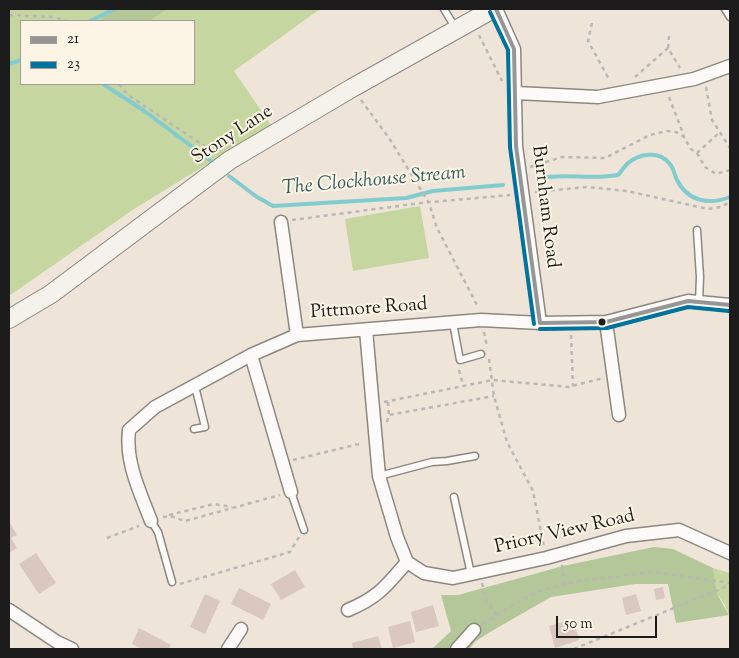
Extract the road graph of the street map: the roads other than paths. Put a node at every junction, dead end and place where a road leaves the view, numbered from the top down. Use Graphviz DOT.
graph roads {
  1 [pos="444,9"];
  2 [pos="494,9"];
  3 [pos="725,9"];
  4 [pos="730,17"];
  5 [pos="456,29"];
  6 [pos="730,66"];
  7 [pos="516,90"];
  8 [pos="280,222"];
  9 [pos="697,230"];
  10 [pos="699,302"];
  11 [pos="730,305"];
  12 [pos="9,319"];
  13 [pos="453,322"];
  14 [pos="606,322"];
  15 [pos="540,323"];
  16 [pos="366,330"];
  17 [pos="297,335"];
  18 [pos="481,354"];
  19 [pos="251,355"];
  20 [pos="195,386"];
  21 [pos="619,415"];
  22 [pos="194,429"];
  23 [pos="475,456"];
  24 [pos="380,476"];
  25 [pos="291,492"];
  26 [pos="454,497"];
  27 [pos="151,521"];
  28 [pos="304,530"];
  29 [pos="730,553"];
  30 [pos="407,562"];
  31 [pos="476,573"];
  32 [pos="172,582"];
  33 [pos="9,610"];
  34 [pos="348,610"];
  35 [pos="241,629"];
  36 [pos="474,630"];
  37 [pos="72,649"];
  38 [pos="228,649"];
  39 [pos="457,649"];
  1 -- 5 [label="lane"];
  2 -- 5 [label="main road, Stony Lane"];
  2 -- 7 [label="street, Burnham Road"];
  3 -- 4 [label="lane"];
  5 -- 12 [label="main road, Stony Lane"];
  6 -- 7 [label="street"];
  7 -- 15 [label="street, Burnham Road"];
  8 -- 17 [label="street"];
  9 -- 10 [label="lane"];
  10 -- 11 [label="street, Pittmore Road"];
  10 -- 14 [label="street, Pittmore Road"];
  13 -- 15 [label="street, Pittmore Road"];
  13 -- 16 [label="street, Pittmore Road"];
  13 -- 18 [label="lane"];
  14 -- 15 [label="street, Pittmore Road"];
  14 -- 21 [label="street"];
  16 -- 17 [label="street, Pittmore Road"];
  16 -- 24 [label="street"];
  17 -- 19 [label="street, Pittmore Road"];
  19 -- 20 [label="street, Pittmore Road"];
  19 -- 25 [label="street"];
  20 -- 22 [label="lane"];
  20 -- 27 [label="street, Pittmore Road"];
  23 -- 24 [label="lane"];
  24 -- 30 [label="street"];
  25 -- 28 [label="lane"];
  26 -- 31 [label="lane"];
  27 -- 32 [label="lane"];
  29 -- 31 [label="street, Priory View Road"];
  30 -- 31 [label="street, Priory View Road"];
  30 -- 34 [label="street"];
  33 -- 37 [label="street"];
  35 -- 38 [label="street"];
  36 -- 39 [label="street"];
}
